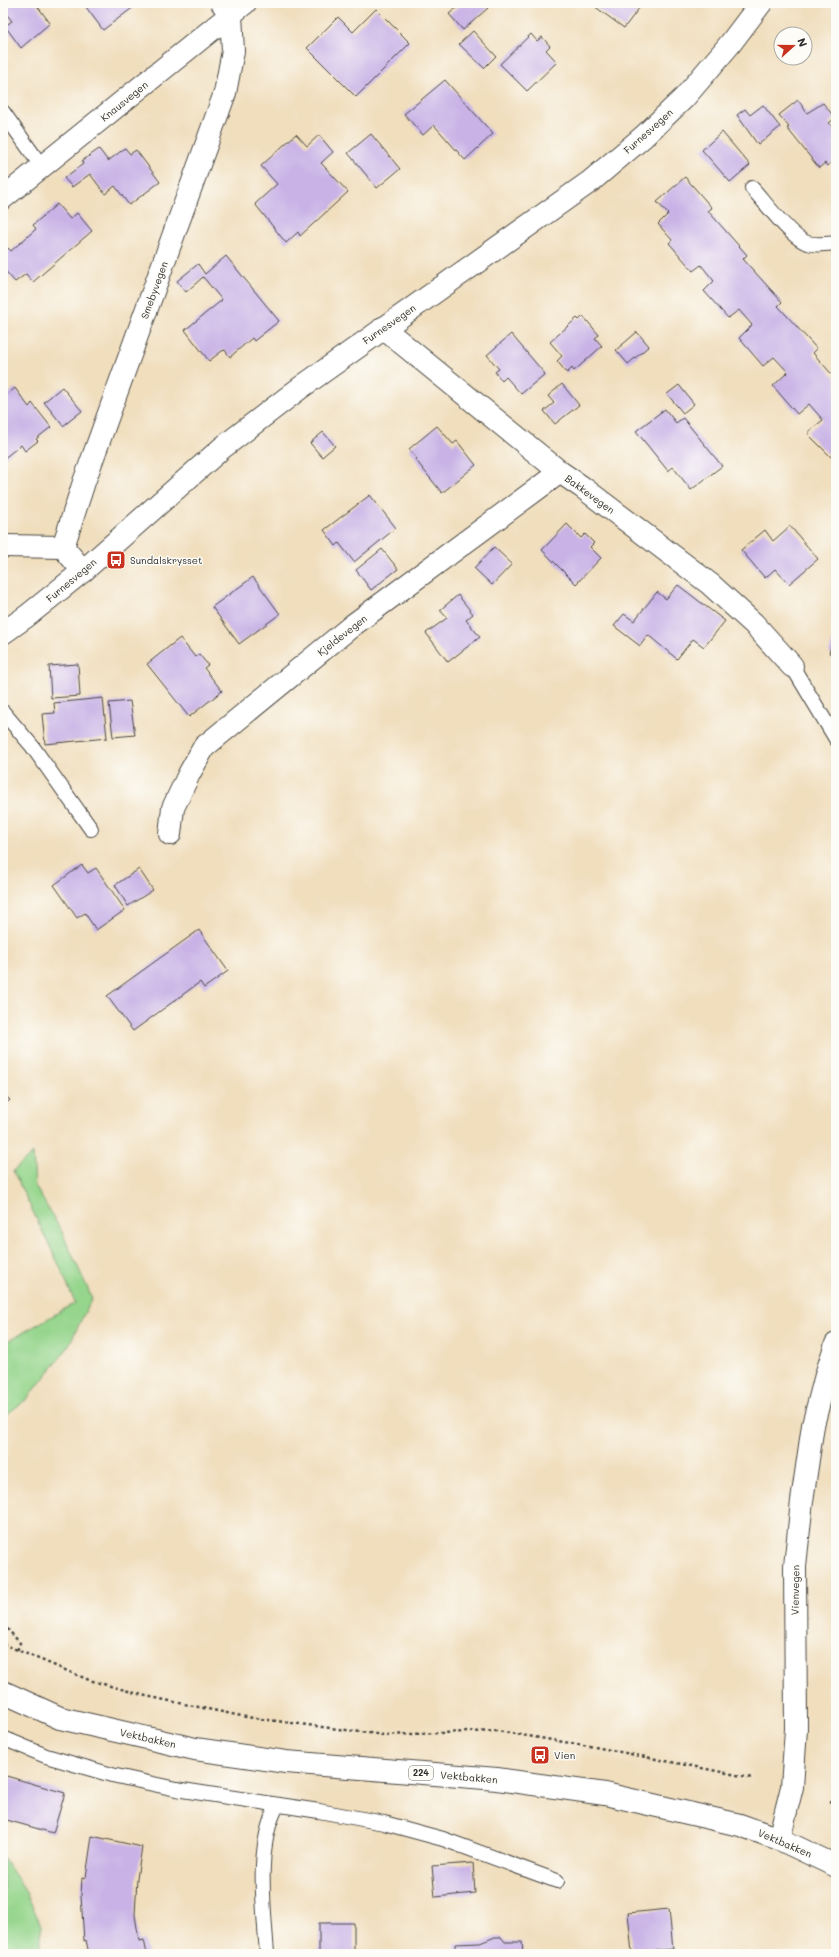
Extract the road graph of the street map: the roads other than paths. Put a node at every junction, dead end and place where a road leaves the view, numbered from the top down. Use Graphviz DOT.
graph roads {
  1 [pos="761,3"];
  2 [pos="232,7"];
  3 [pos="3,112"];
  4 [pos="42,167"];
  5 [pos="752,188"];
  6 [pos="3,198"];
  7 [pos="836,243"];
  8 [pos="383,328"];
  9 [pos="560,472"];
  10 [pos="3,546"];
  11 [pos="63,548"];
  12 [pos="83,571"];
  13 [pos="3,633"];
  14 [pos="792,666"];
  15 [pos="3,712"];
  16 [pos="836,739"];
  17 [pos="91,829"];
  18 [pos="170,834"];
  19 [pos="836,1344"];
  20 [pos="3,1692"];
  21 [pos="3,1738"];
  22 [pos="277,1806"];
  23 [pos="779,1839"];
  24 [pos="836,1866"];
  25 [pos="557,1881"];
  26 [pos="267,1954"];
  1 -- 8 [label="street, Furnesvegen"];
  2 -- 4 [label="street, Knausvegen"];
  2 -- 11 [label="street, Smebyvegen"];
  3 -- 4 [label="lane"];
  4 -- 6 [label="street, Knausvegen"];
  5 -- 7 [label="lane"];
  8 -- 9 [label="street, Bakkevegen"];
  8 -- 12 [label="street, Furnesvegen"];
  9 -- 14 [label="street, Bakkevegen"];
  9 -- 18 [label="street, Kjeldevegen"];
  10 -- 11 [label="street"];
  11 -- 12 [label="street"];
  12 -- 13 [label="street, Furnesvegen"];
  14 -- 16 [label="lane"];
  15 -- 17 [label="lane"];
  19 -- 23 [label="street, Vienvegen"];
  20 -- 23 [label="street, Vektbakken / 224"];
  21 -- 22 [label="lane"];
  22 -- 25 [label="lane"];
  22 -- 26 [label="lane"];
  23 -- 24 [label="street, Vektbakken / 224"];
}
